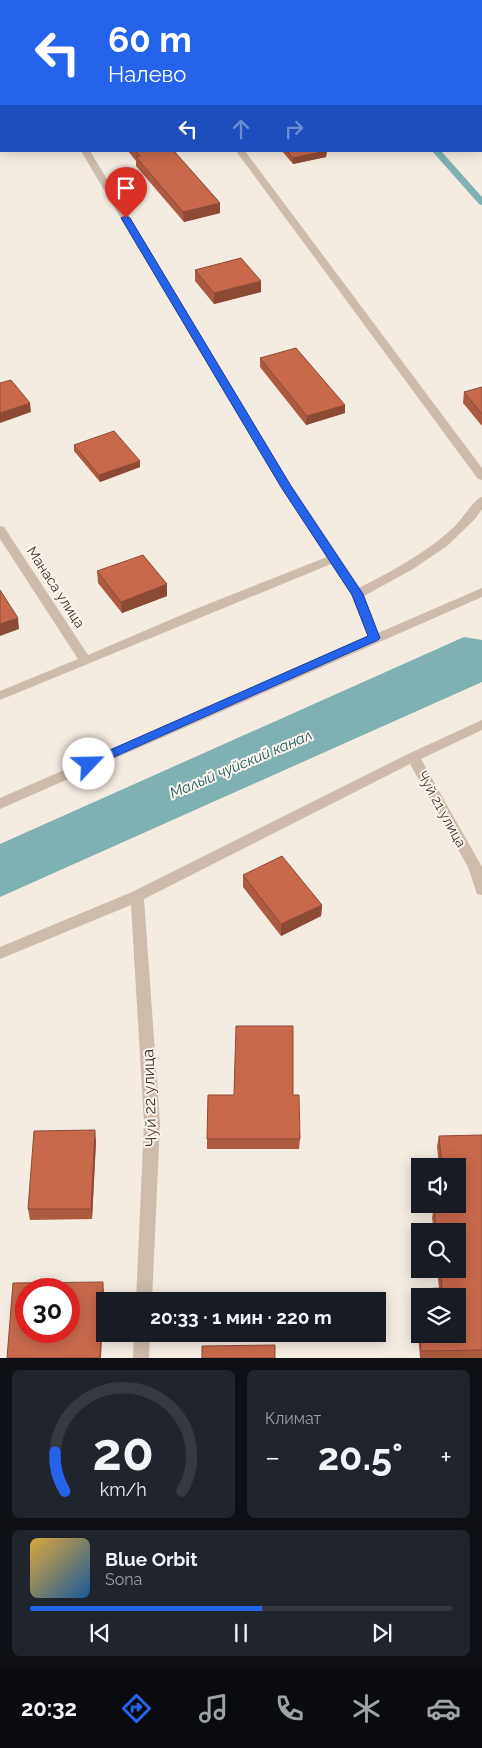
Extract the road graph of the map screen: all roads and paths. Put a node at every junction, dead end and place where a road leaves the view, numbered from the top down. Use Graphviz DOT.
graph roads {
  1 [pos="86,152"];
  2 [pos="241,152"];
  3 [pos="482,476"];
  4 [pos="482,501"];
  5 [pos="0,530"];
  6 [pos="335,558"];
  7 [pos="482,592"];
  8 [pos="357,594"];
  9 [pos="374,638"];
  10 [pos="86,661"];
  11 [pos="0,696"];
  12 [pos="482,725"];
  13 [pos="413,756"];
  14 [pos="0,804"];
  15 [pos="482,890"];
  16 [pos="137,896"];
  17 [pos="0,953"];
  18 [pos="144,1292"];
  19 [pos="142,1342"];
  20 [pos="141,1358"];
  1 -- 6 [label="street"];
  2 -- 3 [label="street"];
  4 -- 8 [label="street"];
  5 -- 10 [label="street, Манаса улица"];
  6 -- 8 [label="street"];
  6 -- 10 [label="street"];
  7 -- 9 [label="street"];
  8 -- 9 [label="street"];
  9 -- 14 [label="street"];
  10 -- 11 [label="street"];
  12 -- 13 [label="street"];
  13 -- 15 [label="street, Чуй 21 улица"];
  13 -- 16 [label="street"];
  16 -- 17 [label="street"];
  16 -- 18 [label="street, Чуй 22 улица"];
  19 -- 20 [label="street"];
}
